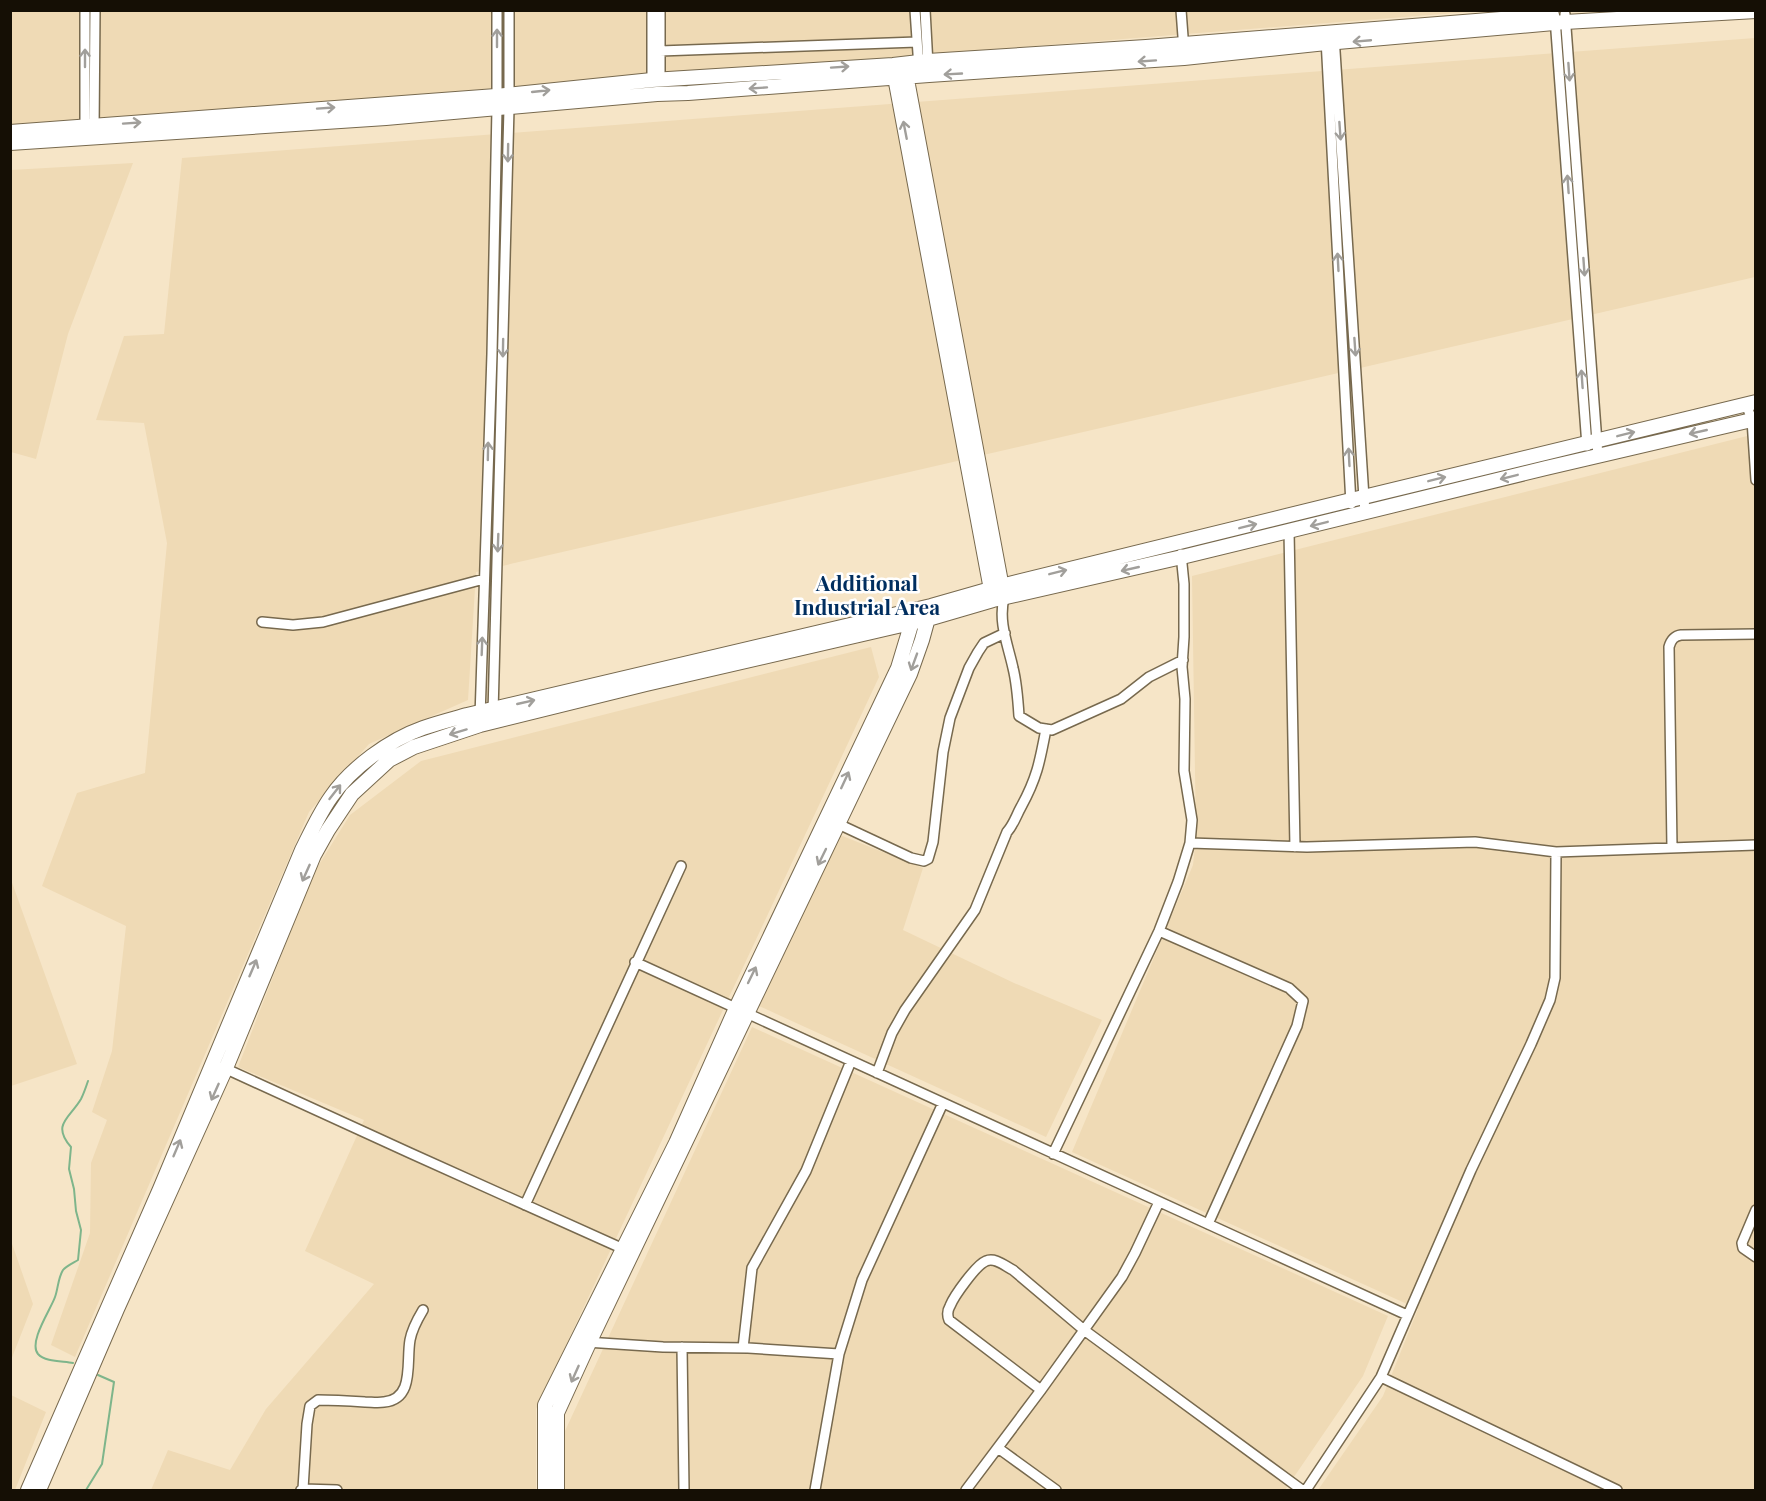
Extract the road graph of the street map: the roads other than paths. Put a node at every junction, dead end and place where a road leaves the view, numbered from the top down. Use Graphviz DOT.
graph roads {
  1 [pos="85,10"];
  2 [pos="94,10"];
  3 [pos="497,10"];
  4 [pos="509,10"];
  5 [pos="652,10"];
  6 [pos="660,10"];
  7 [pos="915,10"];
  8 [pos="925,10"];
  9 [pos="1181,10"];
  10 [pos="1755,11"];
  11 [pos="1629,14"];
  12 [pos="1560,19"];
  13 [pos="1330,37"];
  14 [pos="917,42"];
  15 [pos="1183,44"];
  16 [pos="660,51"];
  17 [pos="1184,58"];
  18 [pos="912,70"];
  19 [pos="656,80"];
  20 [pos="503,102"];
  21 [pos="90,131"];
  22 [pos="10,132"];
  23 [pos="10,144"];
  24 [pos="505,249"];
  25 [pos="493,250"];
  26 [pos="1751,403"];
  27 [pos="1754,420"];
  28 [pos="1592,442"];
  29 [pos="1593,457"];
  30 [pos="1755,480"];
  31 [pos="1358,498"];
  32 [pos="1359,514"];
  33 [pos="1290,531"];
  34 [pos="1180,543"];
  35 [pos="1182,557"];
  36 [pos="484,579"];
  37 [pos="998,597"];
  38 [pos="930,612"];
  39 [pos="914,615"];
  40 [pos="262,622"];
  41 [pos="1005,633"];
  42 [pos="1755,634"];
  43 [pos="1183,660"];
  44 [pos="487,718"];
  45 [pos="1046,729"];
  46 [pos="832,822"];
  47 [pos="1190,843"];
  48 [pos="1755,845"];
  49 [pos="1295,847"];
  50 [pos="1672,848"];
  51 [pos="1556,852"];
  52 [pos="681,866"];
  53 [pos="1159,931"];
  54 [pos="635,962"];
  55 [pos="741,1011"];
  56 [pos="851,1061"];
  57 [pos="219,1066"];
  58 [pos="877,1073"];
  59 [pos="943,1103"];
  60 [pos="1053,1154"];
  61 [pos="1159,1202"];
  62 [pos="525,1205"];
  63 [pos="1755,1210"];
  64 [pos="1208,1224"];
  65 [pos="628,1251"];
  66 [pos="1755,1257"];
  67 [pos="423,1310"];
  68 [pos="1407,1315"];
  69 [pos="1084,1330"];
  70 [pos="583,1342"];
  71 [pos="682,1347"];
  72 [pos="743,1348"];
  73 [pos="839,1354"];
  74 [pos="1381,1377"];
  75 [pos="1041,1390"];
  76 [pos="998,1448"];
  77 [pos="302,1490"];
  78 [pos="28,1491"];
  79 [pos="39,1491"];
  80 [pos="337,1491"];
  81 [pos="545,1491"];
  82 [pos="557,1491"];
  83 [pos="684,1491"];
  84 [pos="815,1491"];
  85 [pos="966,1491"];
  86 [pos="1056,1491"];
  87 [pos="1304,1491"];
  88 [pos="1617,1491"];
  21 -- 1 [label="street, one-way"];
  2 -- 21 [label="street"];
  20 -- 3 [label="street, one-way"];
  4 -- 20 [label="street"];
  5 -- 19 [label="street"];
  6 -- 16 [label="street"];
  7 -- 14 [label="street"];
  8 -- 18 [label="street"];
  9 -- 15 [label="street"];
  10 -- 11 [label="street"];
  11 -- 12 [label="street"];
  12 -- 13 [label="street"];
  12 -- 28 [label="street"];
  13 -- 15 [label="street"];
  13 -- 17 [label="street"];
  13 -- 31 [label="street"];
  14 -- 16 [label="street"];
  14 -- 18 [label="street"];
  15 -- 17 [label="street"];
  15 -- 18 [label="street"];
  16 -- 19 [label="street"];
  17 -- 18 [label="street, one-way"];
  19 -- 18 [label="street, one-way"];
  18 -- 20 [label="street, one-way"];
  18 -- 37 [label="street"];
  20 -- 19 [label="street, one-way"];
  20 -- 21 [label="street"];
  20 -- 24 [label="street, one-way"];
  20 -- 25 [label="street"];
  21 -- 22 [label="street"];
  21 -- 23 [label="street"];
  24 -- 25 [label="street"];
  24 -- 44 [label="street, one-way"];
  36 -- 25 [label="street, one-way"];
  26 -- 27 [label="street"];
  28 -- 26 [label="street, one-way"];
  27 -- 29 [label="street, one-way"];
  27 -- 30 [label="street"];
  28 -- 29 [label="street"];
  31 -- 28 [label="street, one-way"];
  29 -- 32 [label="street, one-way"];
  31 -- 32 [label="street"];
  34 -- 31 [label="street, one-way"];
  32 -- 33 [label="street, one-way"];
  33 -- 35 [label="street"];
  33 -- 49 [label="street"];
  34 -- 35 [label="street"];
  37 -- 34 [label="street, one-way"];
  35 -- 37 [label="street, one-way"];
  35 -- 43 [label="street"];
  36 -- 40 [label="street"];
  44 -- 36 [label="street, one-way"];
  37 -- 38 [label="street"];
  37 -- 41 [label="street"];
  38 -- 39 [label="street"];
  38 -- 46 [label="street, one-way"];
  39 -- 44 [label="street"];
  46 -- 39 [label="street, one-way"];
  41 -- 45 [label="street"];
  41 -- 46 [label="street"];
  42 -- 50 [label="street"];
  43 -- 45 [label="street"];
  43 -- 47 [label="street"];
  44 -- 57 [label="street"];
  45 -- 58 [label="street"];
  46 -- 55 [label="street"];
  47 -- 49 [label="street"];
  47 -- 53 [label="street"];
  48 -- 50 [label="street"];
  49 -- 51 [label="street"];
  50 -- 51 [label="street"];
  51 -- 68 [label="street"];
  52 -- 54 [label="street"];
  53 -- 60 [label="street"];
  53 -- 64 [label="street"];
  54 -- 55 [label="street"];
  54 -- 62 [label="street"];
  55 -- 56 [label="street"];
  55 -- 65 [label="street"];
  56 -- 58 [label="street"];
  56 -- 72 [label="street"];
  57 -- 62 [label="street"];
  78 -- 57 [label="street, one-way"];
  57 -- 79 [label="street, one-way"];
  58 -- 59 [label="street"];
  59 -- 60 [label="street"];
  59 -- 73 [label="street"];
  60 -- 61 [label="street"];
  61 -- 64 [label="street"];
  61 -- 69 [label="street"];
  62 -- 65 [label="street"];
  63 -- 66 [label="street"];
  64 -- 68 [label="street"];
  65 -- 70 [label="street"];
  67 -- 77 [label="street"];
  68 -- 74 [label="street"];
  69 -- 75 [label="street"];
  69 -- 75 [label="street"];
  69 -- 87 [label="street"];
  70 -- 71 [label="street"];
  70 -- 81 [label="street"];
  70 -- 82 [label="street, one-way"];
  71 -- 72 [label="street"];
  71 -- 83 [label="street"];
  72 -- 73 [label="street"];
  73 -- 84 [label="street"];
  74 -- 87 [label="street"];
  74 -- 88 [label="street"];
  75 -- 76 [label="street"];
  76 -- 85 [label="street"];
  76 -- 86 [label="street"];
  77 -- 80 [label="street"];
}
